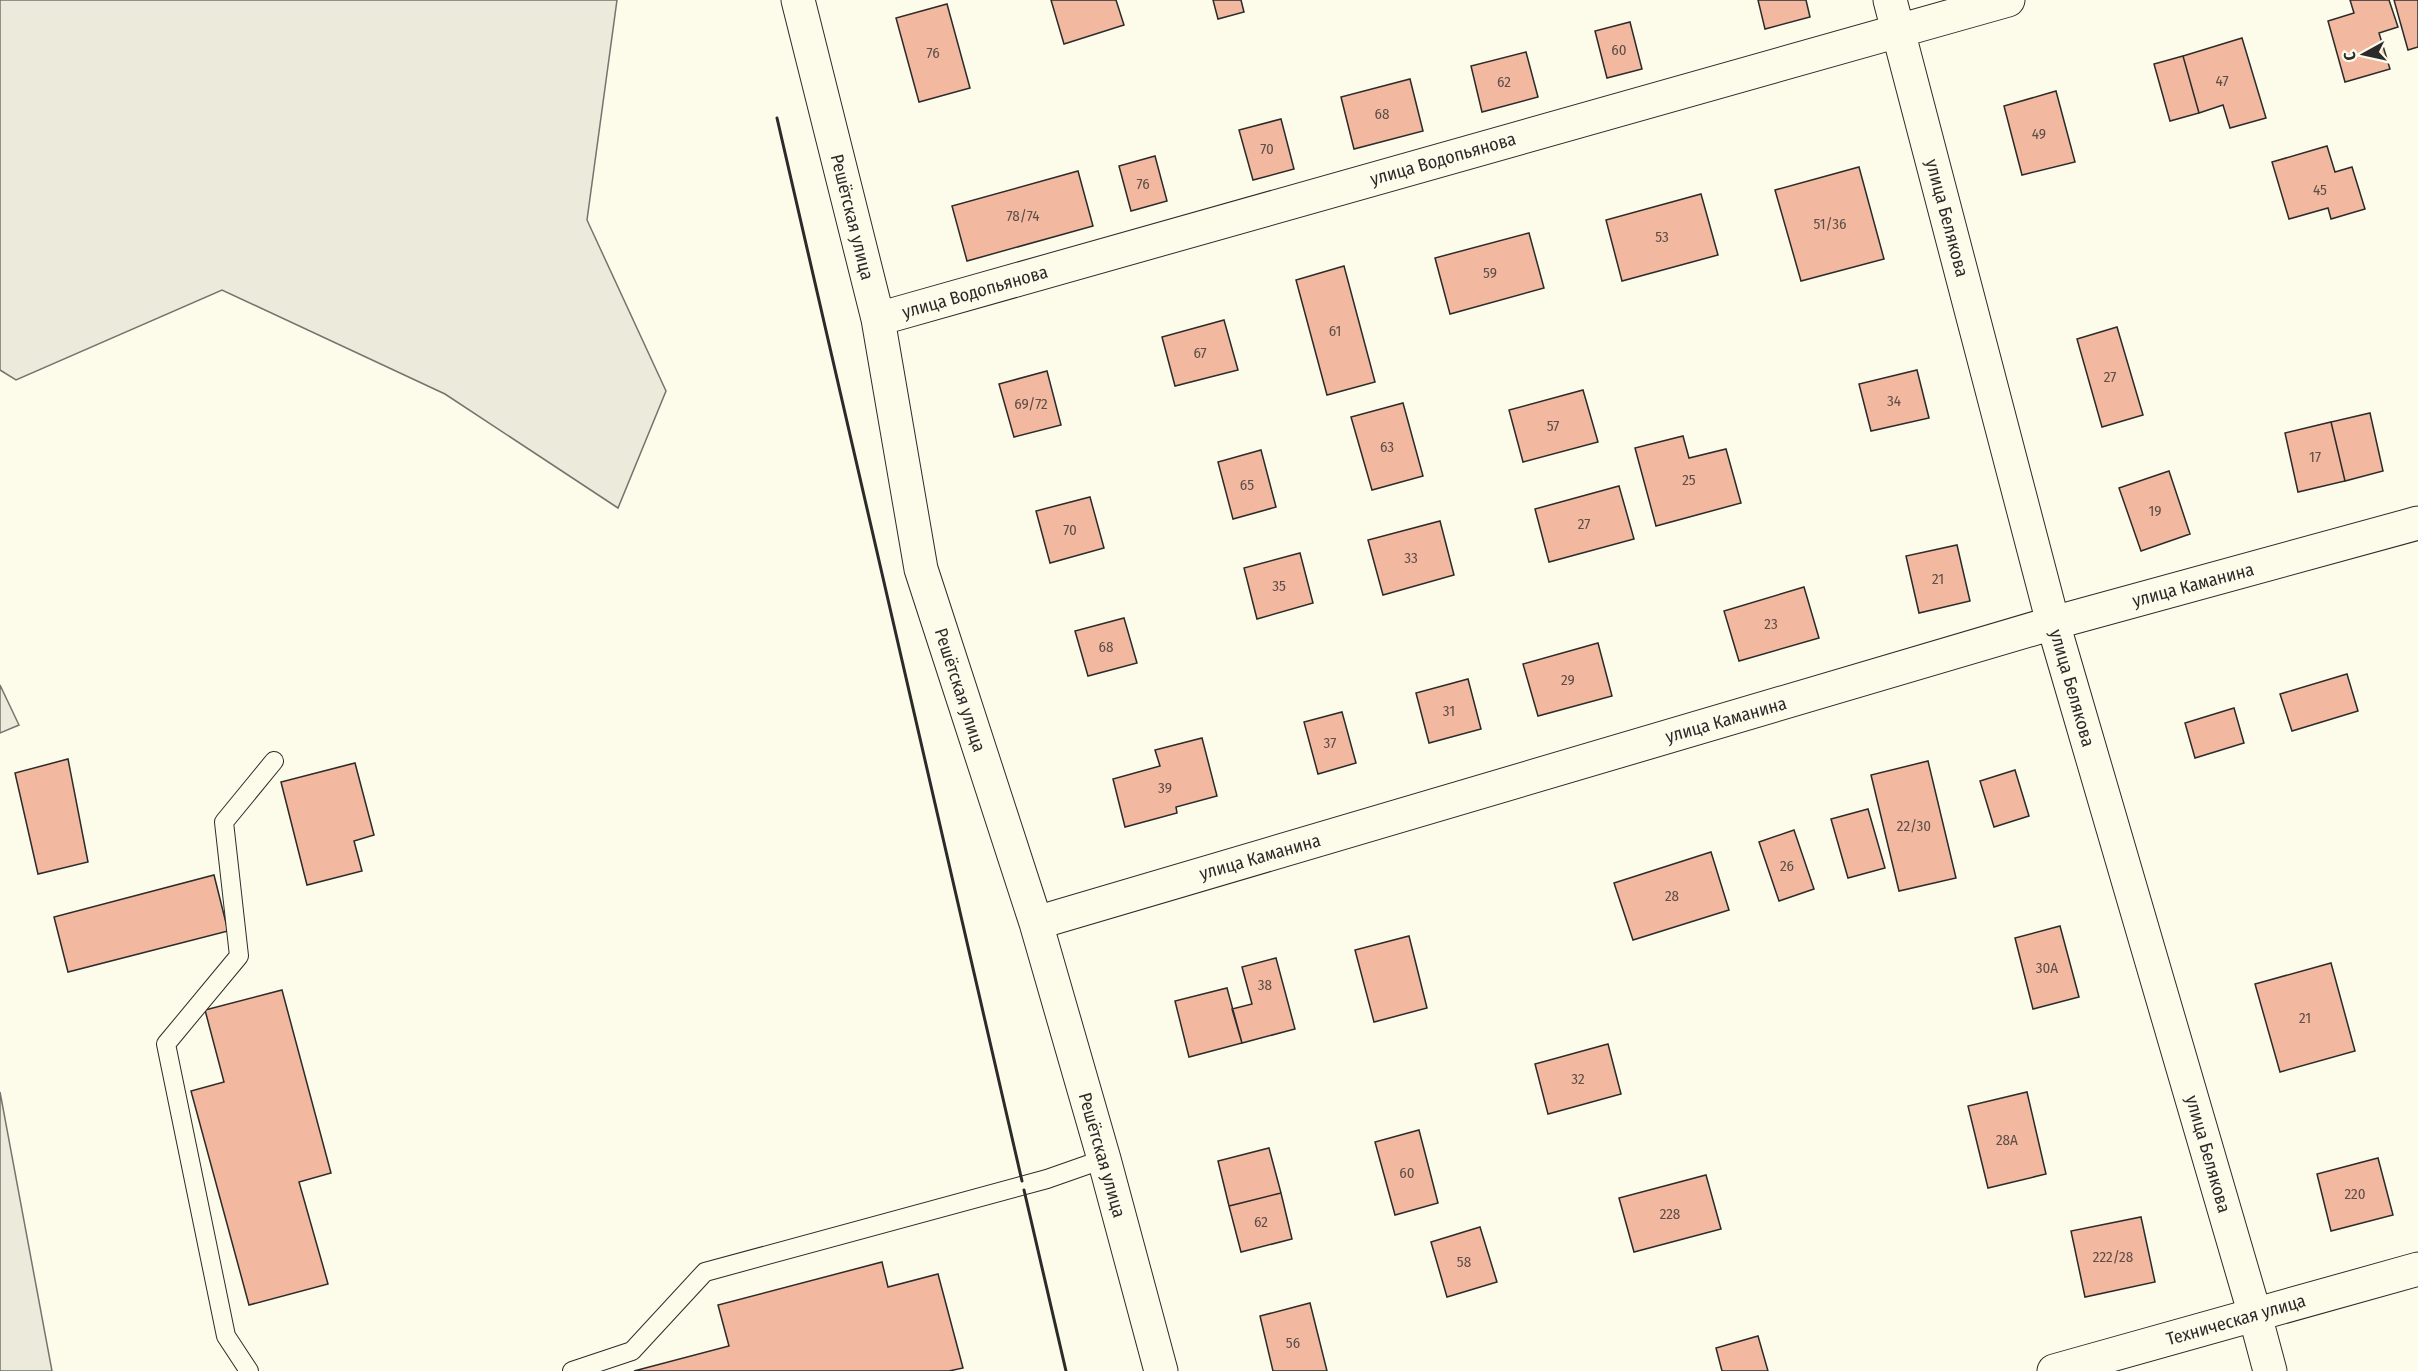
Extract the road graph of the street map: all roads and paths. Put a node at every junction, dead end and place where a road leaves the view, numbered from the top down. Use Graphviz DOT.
graph roads {
  1 [pos="798,0"];
  2 [pos="1890,0"];
  3 [pos="2008,0"];
  4 [pos="1898,31"];
  5 [pos="878,319"];
  6 [pos="2418,523"];
  7 [pos="2053,623"];
  8 [pos="274,761"];
  9 [pos="1036,923"];
  10 [pos="1104,1159"];
  11 [pos="2418,1269"];
  12 [pos="2255,1315"];
  13 [pos="249,1371"];
  14 [pos="572,1371"];
  15 [pos="1161,1371"];
  16 [pos="2055,1371"];
  17 [pos="2270,1371"];
  1 -- 5 [label="street, Решётская улица"];
  2 -- 4 [label="street, улица Белякова"];
  3 -- 4 [label="street, улица Водопьянова"];
  4 -- 5 [label="street, улица Водопьянова"];
  4 -- 7 [label="street, улица Белякова"];
  5 -- 9 [label="street, Решётская улица"];
  6 -- 7 [label="street, улица Каманина"];
  7 -- 9 [label="street, улица Каманина"];
  7 -- 12 [label="street, улица Белякова"];
  8 -- 13 [label="lane"];
  9 -- 10 [label="street, Решётская улица"];
  10 -- 14 [label="lane"];
  10 -- 15 [label="street, Решётская улица"];
  11 -- 12 [label="street, Техническая улица"];
  12 -- 16 [label="street, Техническая улица"];
  12 -- 17 [label="street, улица Белякова"];
}
